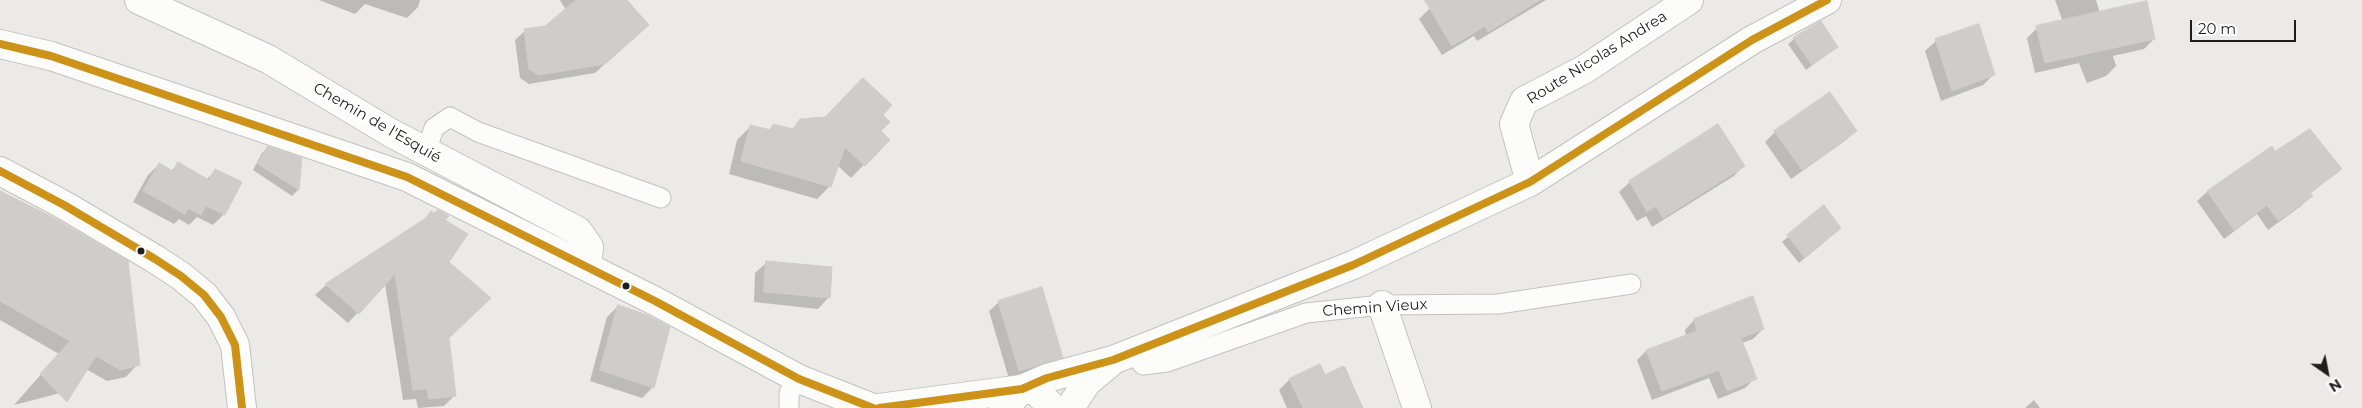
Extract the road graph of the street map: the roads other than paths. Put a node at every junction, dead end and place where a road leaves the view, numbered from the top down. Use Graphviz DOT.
graph roads {
  1 [pos="139,0"];
  2 [pos="1689,0"];
  3 [pos="1827,0"];
  4 [pos="0,44"];
  5 [pos="426,152"];
  6 [pos="0,171"];
  7 [pos="1530,182"];
  8 [pos="661,198"];
  9 [pos="587,267"];
  10 [pos="1631,284"];
  11 [pos="1382,305"];
  12 [pos="1123,355"];
  13 [pos="799,379"];
  14 [pos="1013,398"];
  15 [pos="1065,407"];
  16 [pos="242,408"];
  17 [pos="789,408"];
  18 [pos="874,408"];
  19 [pos="879,408"];
  20 [pos="1417,408"];
  1 -- 5 [label="street, Chemin de l'Esquié"];
  2 -- 7 [label="street, Route Nicolas Andrea"];
  3 -- 7 [label="street"];
  4 -- 9 [label="street"];
  5 -- 8 [label="lane"];
  5 -- 9 [label="street, Chemin de l'Esquié"];
  6 -- 16 [label="street"];
  7 -- 12 [label="street"];
  9 -- 13 [label="street"];
  10 -- 11 [label="lane, Chemin Vieux"];
  11 -- 12 [label="lane, Chemin Vieux"];
  11 -- 20 [label="street"];
  12 -- 14 [label="street"];
  12 -- 15 [label="street"];
  13 -- 17 [label="lane"];
  13 -- 18 [label="street"];
  14 -- 15 [label="street"];
  14 -- 19 [label="street"];
}
